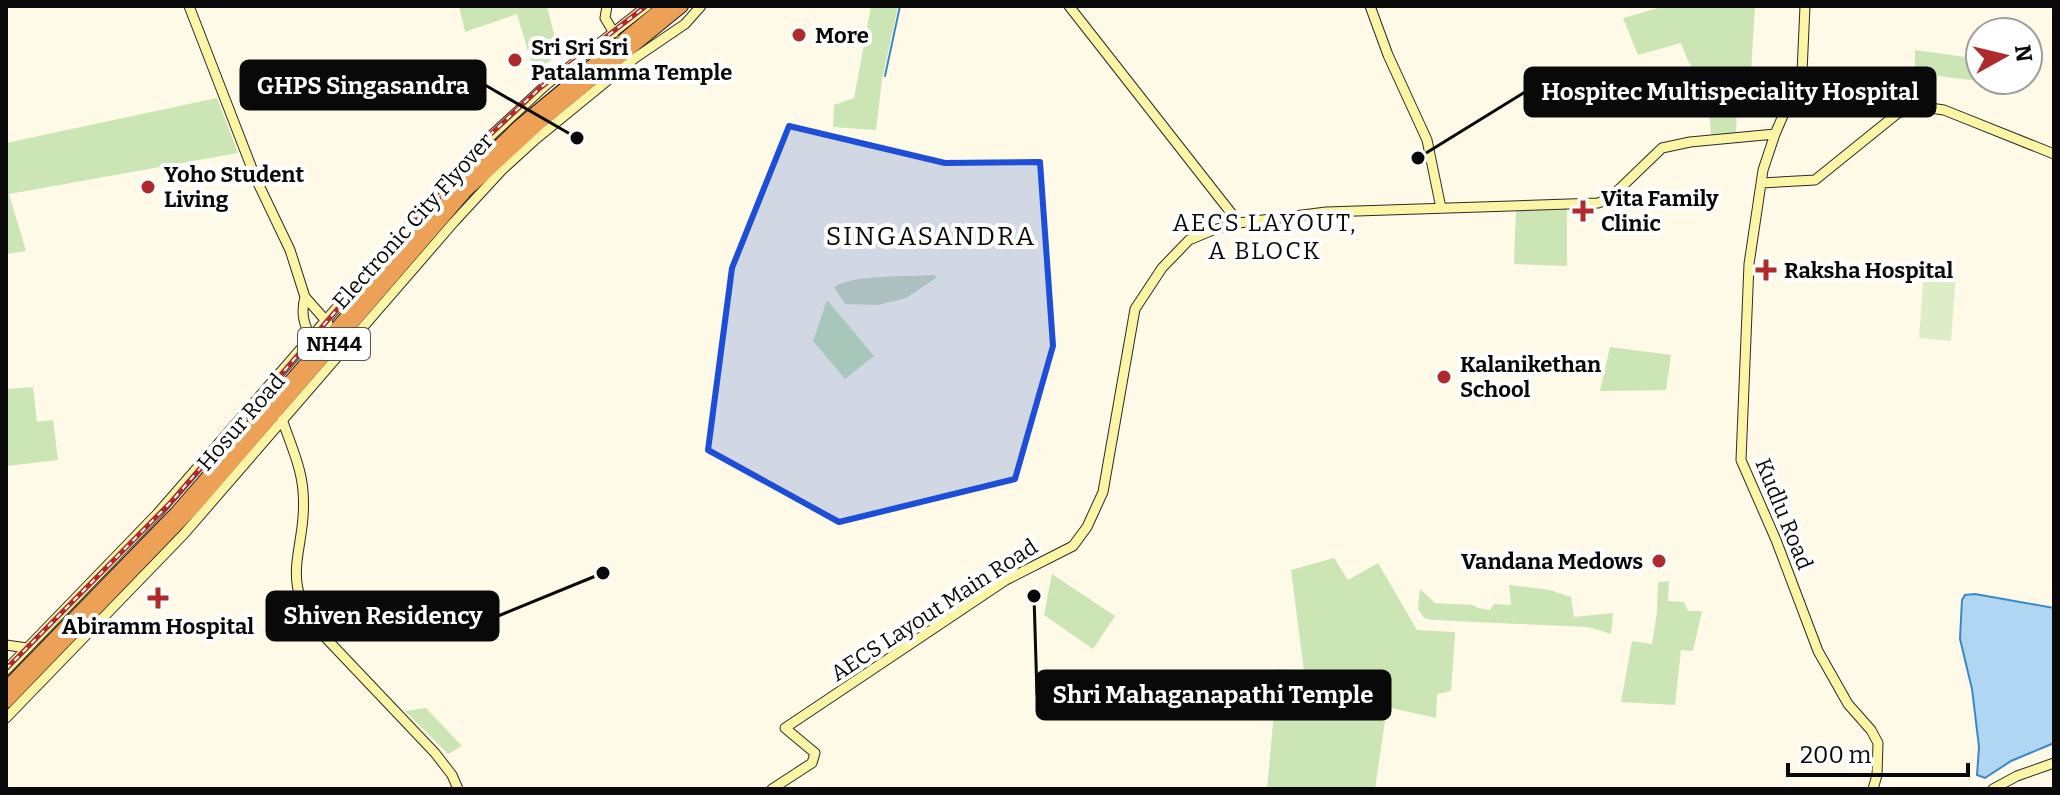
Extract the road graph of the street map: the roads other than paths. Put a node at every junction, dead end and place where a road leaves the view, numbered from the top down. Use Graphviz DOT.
graph roads {
  1 [pos="189,6"];
  2 [pos="607,6"];
  3 [pos="647,6"];
  4 [pos="657,6"];
  5 [pos="664,6"];
  6 [pos="679,6"];
  7 [pos="701,6"];
  8 [pos="1069,6"];
  9 [pos="1370,6"];
  10 [pos="1805,6"];
  11 [pos="614,33"];
  12 [pos="1775,134"];
  13 [pos="2054,154"];
  14 [pos="1761,183"];
  15 [pos="1441,208"];
  16 [pos="1239,223"];
  17 [pos="430,241"];
  18 [pos="305,297"];
  19 [pos="328,323"];
  20 [pos="312,337"];
  21 [pos="318,371"];
  22 [pos="282,419"];
  23 [pos="174,536"];
  24 [pos="60,619"];
  25 [pos="6,645"];
  26 [pos="27,648"];
  27 [pos="6,670"];
  28 [pos="6,680"];
  29 [pos="6,688"];
  30 [pos="6,700"];
  31 [pos="6,718"];
  32 [pos="2054,763"];
  33 [pos="458,789"];
  34 [pos="772,789"];
  35 [pos="1873,789"];
  36 [pos="1993,789"];
  1 -- 18 [label="street"];
  2 -- 11 [label="street"];
  3 -- 11 [label="street"];
  4 -- 19 [label="highway, Hosur Road / NH44"];
  5 -- 29 [label="highway, Electronic City Flyover"];
  6 -- 17 [label="highway, Hosur Road / NH44"];
  6 -- 30 [label="highway, Electronic City Flyover"];
  7 -- 17 [label="street"];
  8 -- 16 [label="street"];
  9 -- 15 [label="street"];
  10 -- 12 [label="street, Kudlu Road"];
  11 -- 19 [label="street"];
  12 -- 14 [label="street, Kudlu Road"];
  12 -- 15 [label="street, AECS Layout Main Road"];
  13 -- 14 [label="street"];
  14 -- 35 [label="street, Kudlu Road"];
  15 -- 16 [label="street, AECS Layout Main Road"];
  16 -- 34 [label="street, AECS Layout Main Road"];
  17 -- 21 [label="highway, Hosur Road / NH44"];
  18 -- 19 [label="street"];
  18 -- 20 [label="street"];
  19 -- 20 [label="street"];
  19 -- 24 [label="highway, Hosur Road / NH44"];
  20 -- 24 [label="street"];
  21 -- 22 [label="street"];
  21 -- 23 [label="highway, Hosur Road / NH44"];
  22 -- 23 [label="street"];
  22 -- 33 [label="street"];
  23 -- 30 [label="highway, Hosur Road / NH44"];
  23 -- 31 [label="street"];
  24 -- 26 [label="street"];
  24 -- 28 [label="highway, Hosur Road / NH44"];
  25 -- 26 [label="street"];
  26 -- 27 [label="street"];
  32 -- 36 [label="street"];
}
